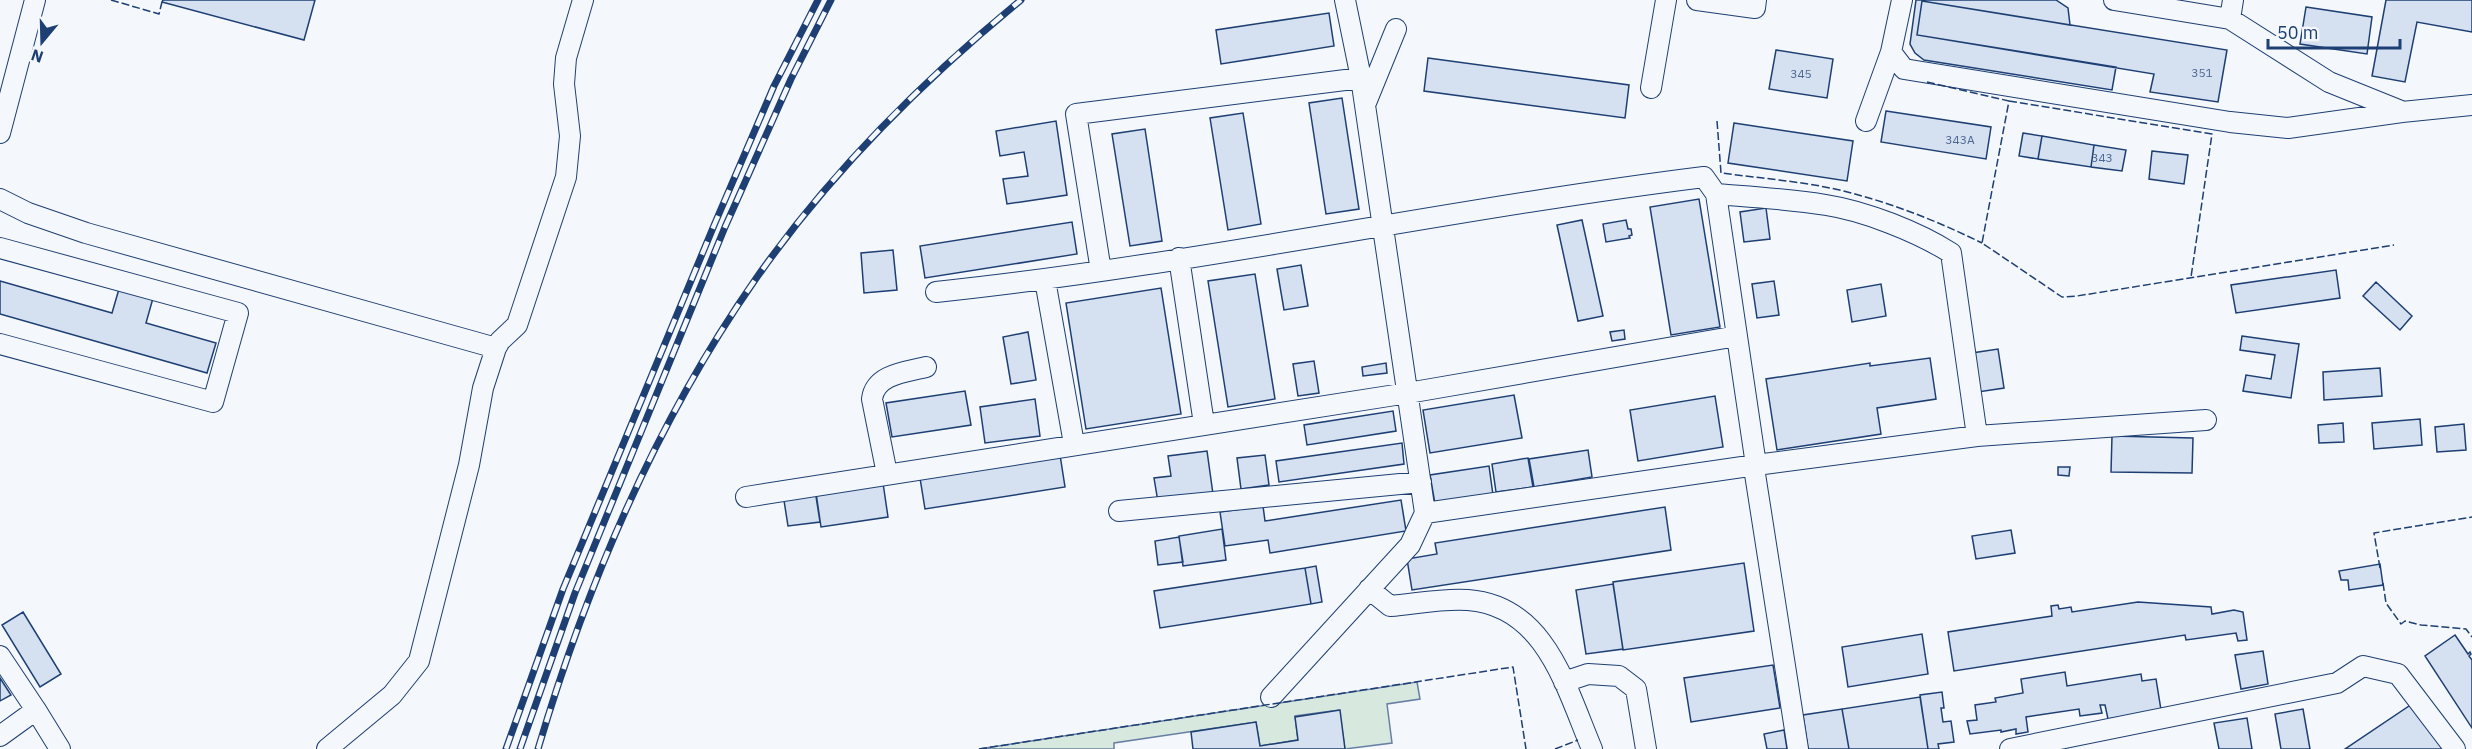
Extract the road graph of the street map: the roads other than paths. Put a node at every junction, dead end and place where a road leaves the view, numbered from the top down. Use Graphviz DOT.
graph roads {
  1 [pos="35,0"];
  2 [pos="584,0"];
  3 [pos="1345,0"];
  4 [pos="1666,0"];
  5 [pos="1697,0"];
  6 [pos="1756,0"];
  7 [pos="1902,0"];
  8 [pos="2114,0"];
  9 [pos="2232,10"];
  10 [pos="1396,29"];
  11 [pos="1891,52"];
  12 [pos="1361,78"];
  13 [pos="1651,88"];
  14 [pos="1365,105"];
  15 [pos="2472,105"];
  16 [pos="2402,112"];
  17 [pos="1866,121"];
  18 [pos="0,133"];
  19 [pos="1716,194"];
  20 [pos="0,200"];
  21 [pos="1383,224"];
  22 [pos="0,248"];
  23 [pos="1179,258"];
  24 [pos="1101,271"];
  25 [pos="1045,280"];
  26 [pos="936,292"];
  27 [pos="1737,336"];
  28 [pos="0,344"];
  29 [pos="496,348"];
  30 [pos="926,367"];
  31 [pos="1408,393"];
  32 [pos="2206,420"];
  33 [pos="1204,424"];
  34 [pos="1977,435"];
  35 [pos="1074,444"];
  36 [pos="1756,465"];
  37 [pos="887,474"];
  38 [pos="1420,482"];
  39 [pos="746,497"];
  40 [pos="1119,511"];
  41 [pos="1425,513"];
  42 [pos="1369,589"];
  43 [pos="0,656"];
  44 [pos="1564,682"];
  45 [pos="1271,697"];
  46 [pos="36,710"];
  47 [pos="0,736"];
  48 [pos="60,749"];
  49 [pos="327,749"];
  50 [pos="1592,749"];
  51 [pos="1646,749"];
  52 [pos="1798,749"];
  53 [pos="2010,749"];
  54 [pos="2455,749"];
  1 -- 18 [label="lane"];
  2 -- 29 [label="lane"];
  3 -- 12 [label="lane"];
  4 -- 13 [label="lane"];
  5 -- 6 [label="lane"];
  7 -- 11 [label="lane"];
  8 -- 9 [label="lane"];
  9 -- 16 [label="lane"];
  10 -- 14 [label="lane"];
  11 -- 16 [label="lane"];
  11 -- 17 [label="lane"];
  12 -- 14 [label="lane"];
  12 -- 24 [label="lane"];
  14 -- 21 [label="lane"];
  15 -- 16 [label="lane"];
  19 -- 21 [label="lane"];
  19 -- 27 [label="lane"];
  19 -- 34 [label="lane"];
  20 -- 29 [label="lane"];
  21 -- 23 [label="lane"];
  21 -- 31 [label="lane"];
  22 -- 28 [label="lane"];
  23 -- 24 [label="lane"];
  23 -- 33 [label="lane"];
  24 -- 25 [label="lane"];
  25 -- 26 [label="lane"];
  25 -- 35 [label="lane"];
  27 -- 31 [label="lane"];
  27 -- 36 [label="lane"];
  29 -- 49 [label="lane"];
  30 -- 37 [label="lane"];
  31 -- 33 [label="lane"];
  31 -- 38 [label="lane"];
  32 -- 34 [label="lane"];
  33 -- 35 [label="lane"];
  34 -- 36 [label="lane"];
  35 -- 37 [label="lane"];
  36 -- 41 [label="lane"];
  36 -- 52 [label="lane"];
  37 -- 39 [label="lane"];
  38 -- 40 [label="lane"];
  38 -- 41 [label="lane"];
  41 -- 42 [label="lane"];
  42 -- 44 [label="lane"];
  42 -- 45 [label="lane"];
  43 -- 46 [label="lane"];
  44 -- 50 [label="lane"];
  44 -- 51 [label="lane"];
  46 -- 47 [label="lane"];
  46 -- 48 [label="lane"];
  53 -- 54 [label="lane"];
}
